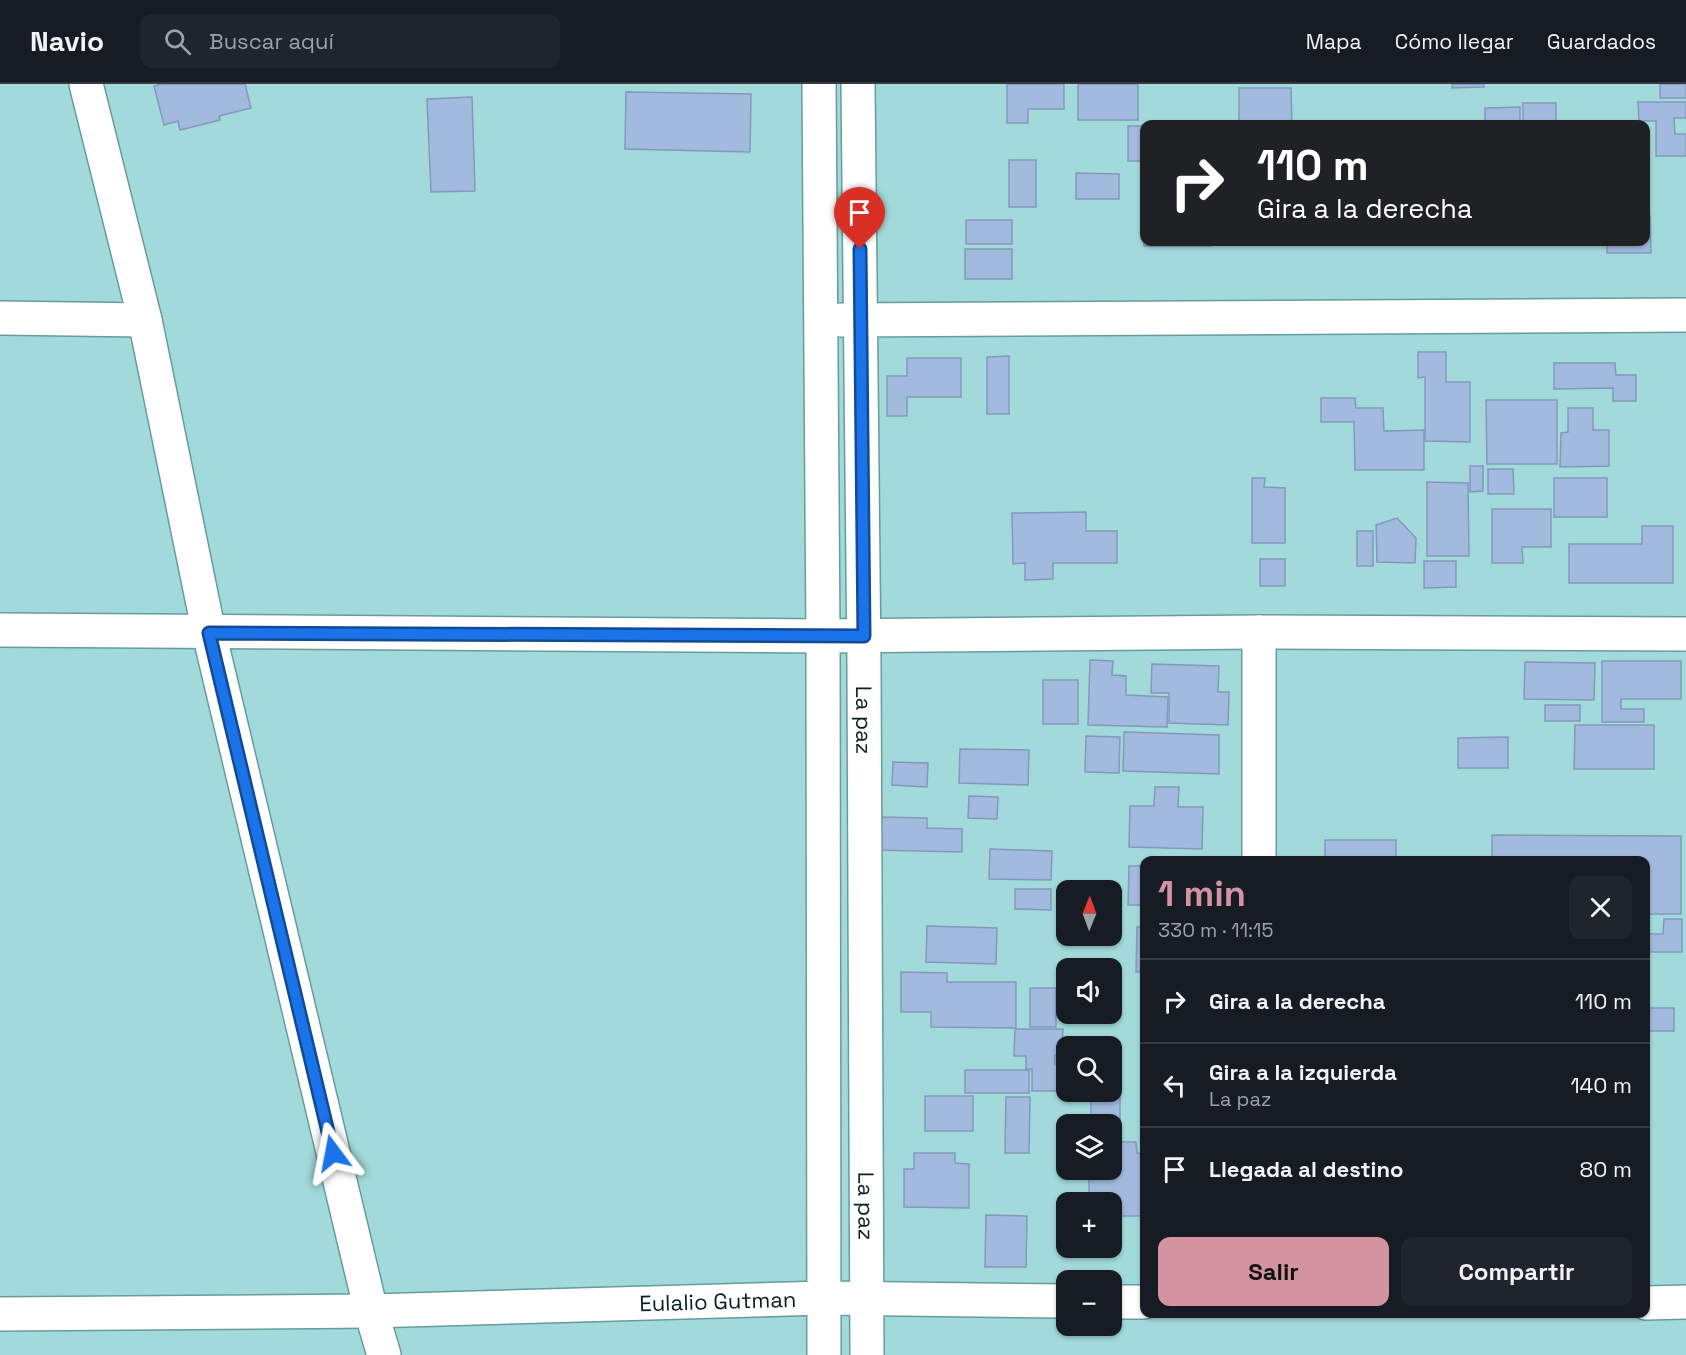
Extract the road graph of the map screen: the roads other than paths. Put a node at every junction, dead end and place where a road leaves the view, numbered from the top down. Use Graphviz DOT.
graph roads {
  1 [pos="86,84"];
  2 [pos="819,84"];
  3 [pos="858,84"];
  4 [pos="1686,315"];
  5 [pos="0,318"];
  6 [pos="145,320"];
  7 [pos="820,320"];
  8 [pos="861,320"];
  9 [pos="0,630"];
  10 [pos="1259,632"];
  11 [pos="209,633"];
  12 [pos="1686,634"];
  13 [pos="823,636"];
  14 [pos="864,636"];
  15 [pos="1259,856"];
  16 [pos="824,1298"];
  17 [pos="867,1299"];
  18 [pos="1056,1301"];
  19 [pos="1122,1302"];
  20 [pos="1140,1302"];
  21 [pos="1686,1302"];
  22 [pos="1650,1303"];
  23 [pos="371,1311"];
  24 [pos="0,1314"];
  25 [pos="384,1355"];
  26 [pos="824,1355"];
  27 [pos="867,1355"];
  1 -- 6 [label="street"];
  2 -- 7 [label="street, La paz"];
  3 -- 8 [label="street, La paz"];
  4 -- 8 [label="street"];
  5 -- 6 [label="street"];
  6 -- 11 [label="street"];
  7 -- 8 [label="street"];
  7 -- 13 [label="street, La paz"];
  8 -- 14 [label="street, La paz"];
  9 -- 11 [label="street"];
  10 -- 12 [label="street"];
  10 -- 14 [label="street"];
  10 -- 15 [label="street"];
  11 -- 13 [label="street"];
  11 -- 23 [label="street"];
  13 -- 14 [label="street"];
  13 -- 16 [label="street, La paz"];
  14 -- 17 [label="street, La paz"];
  16 -- 17 [label="street, Eulalio Gutman"];
  16 -- 23 [label="street, Eulalio Gutman"];
  16 -- 26 [label="street, La paz"];
  17 -- 18 [label="street, Eulalio Gutman"];
  17 -- 27 [label="street, La paz"];
  19 -- 20 [label="street"];
  21 -- 22 [label="street"];
  23 -- 24 [label="street, Eulalio Gutman"];
  23 -- 25 [label="street"];
}
